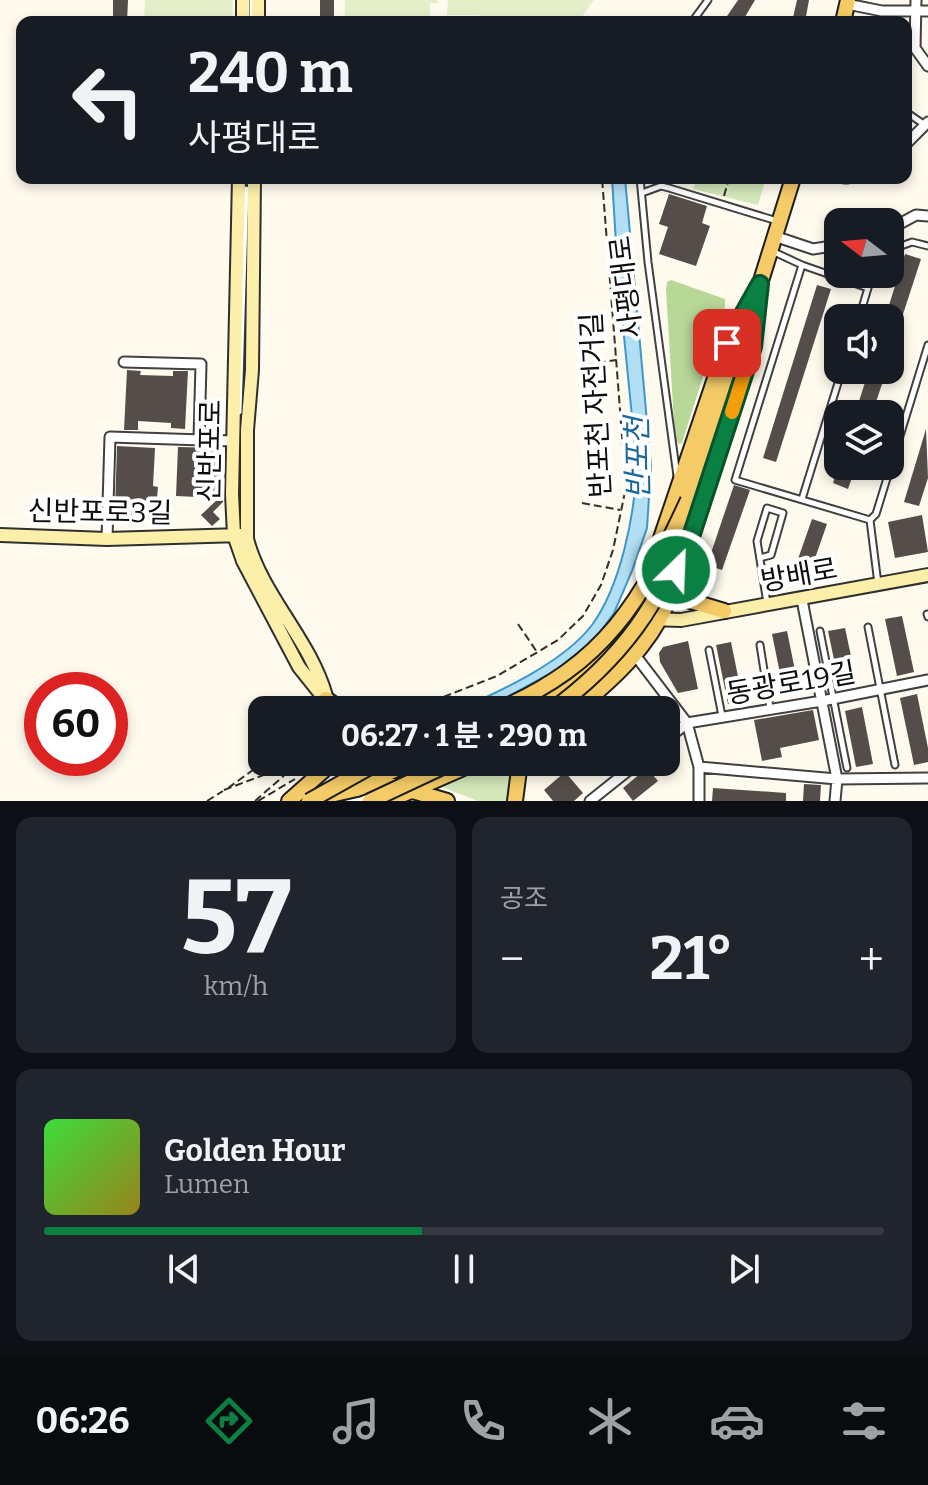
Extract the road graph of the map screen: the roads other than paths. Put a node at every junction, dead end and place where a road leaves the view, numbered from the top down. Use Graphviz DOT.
graph roads {
  1 [pos="847,2"];
  2 [pos="915,5"];
  3 [pos="928,11"];
  4 [pos="928,66"];
  5 [pos="927,124"];
  6 [pos="912,138"];
  7 [pos="243,184"];
  8 [pos="250,184"];
  9 [pos="251,184"];
  10 [pos="641,184"];
  11 [pos="791,184"];
  12 [pos="642,193"];
  13 [pos="253,213"];
  14 [pos="928,216"];
  15 [pos="778,221"];
  16 [pos="904,221"];
  17 [pos="247,236"];
  18 [pos="772,243"];
  19 [pos="904,245"];
  20 [pos="928,246"];
  21 [pos="824,247"];
  22 [pos="802,265"];
  23 [pos="824,273"];
  24 [pos="760,284"];
  25 [pos="868,288"];
  26 [pos="863,304"];
  27 [pos="928,345"];
  28 [pos="736,359"];
  29 [pos="124,362"];
  30 [pos="838,384"];
  31 [pos="247,430"];
  32 [pos="199,439"];
  33 [pos="234,439"];
  34 [pos="679,485"];
  35 [pos="802,499"];
  36 [pos="688,500"];
  37 [pos="870,520"];
  38 [pos="0,535"];
  39 [pos="241,535"];
  40 [pos="661,538"];
  41 [pos="107,539"];
  42 [pos="658,556"];
  43 [pos="760,558"];
  44 [pos="683,561"];
  45 [pos="928,575"];
  46 [pos="676,581"];
  47 [pos="878,585"];
  48 [pos="802,600"];
  49 [pos="767,604"];
  50 [pos="724,611"];
  51 [pos="630,614"];
  52 [pos="657,621"];
  53 [pos="868,627"];
  54 [pos="820,631"];
  55 [pos="760,645"];
  56 [pos="709,650"];
  57 [pos="635,655"];
  58 [pos="928,680"];
  59 [pos="880,690"];
  60 [pos="326,696"];
  61 [pos="528,696"];
  62 [pos="551,696"];
  63 [pos="569,696"];
  64 [pos="592,696"];
  65 [pos="833,699"];
  66 [pos="822,701"];
  67 [pos="770,708"];
  68 [pos="722,717"];
  69 [pos="687,723"];
  70 [pos="680,729"];
  71 [pos="895,765"];
  72 [pos="699,767"];
  73 [pos="847,768"];
  74 [pos="315,776"];
  75 [pos="352,776"];
  76 [pos="362,776"];
  77 [pos="366,776"];
  78 [pos="378,776"];
  79 [pos="387,776"];
  80 [pos="423,776"];
  81 [pos="446,776"];
  82 [pos="518,776"];
  83 [pos="621,776"];
  84 [pos="928,778"];
  85 [pos="837,779"];
  86 [pos="355,784"];
  87 [pos="415,790"];
  88 [pos="289,801"];
  89 [pos="306,801"];
  90 [pos="338,801"];
  91 [pos="370,801"];
  92 [pos="391,801"];
  93 [pos="447,801"];
  94 [pos="515,801"];
  95 [pos="590,801"];
  96 [pos="699,801"];
  97 [pos="835,801"];
  1 -- 2 [label="street"];
  2 -- 3 [label="street"];
  2 -- 4 [label="street"];
  5 -- 6 [label="street"];
  7 -- 33 [label="main road, 신반포로"];
  7 -- 33 [label="lane"];
  8 -- 17 [label="lane"];
  9 -- 13 [label="main road, 신반포로"];
  10 -- 12 [label="lane, 사평대로"];
  11 -- 15 [label="main road, 사평대로"];
  12 -- 15 [label="lane"];
  12 -- 34 [label="lane, 사평대로"];
  13 -- 17 [label="lane"];
  13 -- 31 [label="main road, 신반포로"];
  14 -- 16 [label="street"];
  15 -- 18 [label="main road, 사평대로"];
  17 -- 31 [label="lane"];
  18 -- 21 [label="street"];
  18 -- 22 [label="lane"];
  18 -- 24 [label="main road, 사평대로"];
  19 -- 20 [label="lane"];
  22 -- 23 [label="lane"];
  22 -- 35 [label="lane"];
  24 -- 28 [label="main road, 사평대로"];
  24 -- 34 [label="main road, 사평대로"];
  24 -- 44 [label="main road, 사평대로"];
  25 -- 26 [label="lane"];
  27 -- 37 [label="lane"];
  28 -- 36 [label="main road"];
  29 -- 32 [label="street"];
  30 -- 35 [label="lane"];
  31 -- 39 [label="main road, 신반포로"];
  32 -- 33 [label="street"];
  32 -- 41 [label="street"];
  33 -- 39 [label="main road, 신반포로"];
  34 -- 40 [label="main road, 사평대로"];
  35 -- 37 [label="lane"];
  36 -- 61 [label="main road, bridge"];
  36 -- 63 [label="main road, bridge"];
  37 -- 47 [label="lane"];
  38 -- 41 [label="main road, 신반포로3길"];
  39 -- 41 [label="main road, 신반포로3길"];
  39 -- 60 [label="main road, 신반포로"];
  40 -- 42 [label="main road"];
  40 -- 51 [label="main road, 사평대로"];
  42 -- 44 [label="main road"];
  42 -- 52 [label="main road"];
  43 -- 43 [label="lane"];
  43 -- 49 [label="lane"];
  44 -- 46 [label="main road, 사평대로"];
  45 -- 47 [label="main road, 방배로"];
  46 -- 50 [label="main road"];
  46 -- 52 [label="main road, 사평대로"];
  47 -- 48 [label="main road, 방배로"];
  48 -- 49 [label="main road, 방배로"];
  48 -- 66 [label="street"];
  49 -- 50 [label="main road, 방배로"];
  50 -- 52 [label="main road, 방배로"];
  51 -- 52 [label="main road, 방배로"];
  51 -- 62 [label="main road, 사평대로"];
  52 -- 57 [label="main road, 사평대로"];
  53 -- 59 [label="lane"];
  54 -- 65 [label="lane"];
  55 -- 67 [label="lane"];
  56 -- 68 [label="lane"];
  57 -- 64 [label="main road, 사평대로"];
  57 -- 69 [label="street"];
  58 -- 59 [label="street, 동광로19길"];
  59 -- 65 [label="street, 동광로19길"];
  59 -- 71 [label="lane"];
  65 -- 66 [label="street, 동광로19길"];
  65 -- 73 [label="lane"];
  66 -- 67 [label="street, 동광로19길"];
  66 -- 85 [label="street"];
  67 -- 68 [label="street, 동광로19길"];
  68 -- 69 [label="street, 동광로19길"];
  69 -- 70 [label="street, 동광로19길"];
  69 -- 72 [label="street"];
  72 -- 85 [label="street"];
  72 -- 96 [label="street"];
  74 -- 88 [label="main road"];
  75 -- 86 [label="main road"];
  76 -- 89 [label="main road, bridge"];
  77 -- 86 [label="main road"];
  78 -- 92 [label="main road"];
  79 -- 87 [label="main road"];
  80 -- 91 [label="main road, bridge"];
  81 -- 87 [label="main road"];
  82 -- 94 [label="main road"];
  83 -- 95 [label="street"];
  84 -- 85 [label="street"];
  85 -- 97 [label="street"];
  86 -- 89 [label="main road, bridge"];
  86 -- 90 [label="main road"];
  87 -- 92 [label="main road"];
  87 -- 93 [label="main road"];
}
